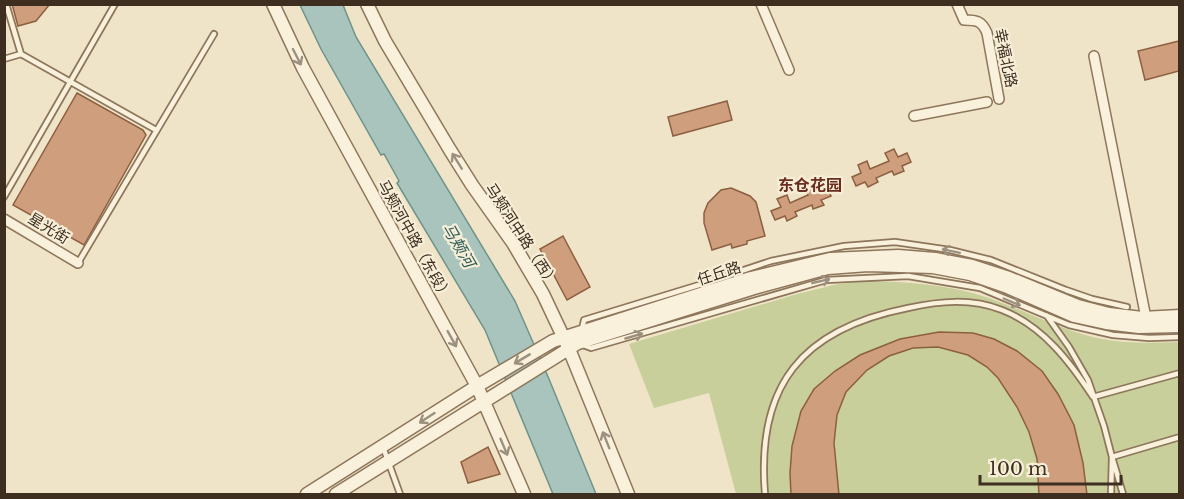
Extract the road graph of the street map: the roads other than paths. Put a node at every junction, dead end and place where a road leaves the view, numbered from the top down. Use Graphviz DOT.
graph roads {
  1 [pos="6,4"];
  2 [pos="116,4"];
  3 [pos="273,4"];
  4 [pos="368,4"];
  5 [pos="761,4"];
  6 [pos="957,4"];
  7 [pos="214,34"];
  8 [pos="21,54"];
  9 [pos="1094,56"];
  10 [pos="4,59"];
  11 [pos="789,70"];
  12 [pos="72,82"];
  13 [pos="999,99"];
  14 [pos="987,102"];
  15 [pos="914,116"];
  16 [pos="156,130"];
  17 [pos="4,197"];
  18 [pos="4,219"];
  19 [pos="78,263"];
  20 [pos="1127,307"];
  21 [pos="1047,316"];
  22 [pos="1179,316"];
  23 [pos="1146,318"];
  24 [pos="1179,326"];
  25 [pos="1179,337"];
  26 [pos="567,343"];
  27 [pos="1179,374"];
  28 [pos="477,386"];
  29 [pos="1093,397"];
  30 [pos="484,401"];
  31 [pos="1179,437"];
  32 [pos="383,447"];
  33 [pos="1112,457"];
  34 [pos="388,461"];
  35 [pos="307,495"];
  36 [pos="336,495"];
  37 [pos="400,495"];
  38 [pos="524,495"];
  39 [pos="628,495"];
  40 [pos="765,495"];
  41 [pos="1111,495"];
  42 [pos="1123,495"];
  1 -- 8 [label="lane"];
  2 -- 12 [label="lane"];
  3 -- 28 [label="street, 马颊河中路（东段）, one-way"];
  26 -- 4 [label="street, 马颊河中路（西）, one-way"];
  5 -- 11 [label="street"];
  6 -- 13 [label="street, 幸福北路"];
  7 -- 16 [label="lane"];
  8 -- 10 [label="lane"];
  8 -- 12 [label="lane"];
  9 -- 23 [label="street"];
  12 -- 16 [label="lane"];
  12 -- 17 [label="lane"];
  14 -- 15 [label="street"];
  16 -- 19 [label="lane"];
  18 -- 19 [label="street, 星光街"];
  20 -- 26 [label="lane, one-way"];
  21 -- 25 [label="lane"];
  26 -- 21 [label="lane, one-way"];
  21 -- 29 [label="lane"];
  22 -- 23 [label="street, 任丘路"];
  23 -- 26 [label="street, 任丘路"];
  24 -- 26 [label="street, 任丘路"];
  26 -- 28 [label="street, 任丘路, one-way"];
  26 -- 30 [label="street, 任丘路"];
  39 -- 26 [label="street, 马颊河中路（西）, one-way"];
  27 -- 29 [label="lane"];
  28 -- 30 [label="street, 马颊河中路（东段）"];
  28 -- 32 [label="street, 任丘路, one-way"];
  29 -- 33 [label="lane"];
  29 -- 40 [label="lane"];
  30 -- 34 [label="street, 任丘路"];
  30 -- 38 [label="street, 马颊河中路（东段）, one-way"];
  31 -- 33 [label="lane"];
  32 -- 34 [label="lane"];
  32 -- 35 [label="street, 任丘路"];
  33 -- 41 [label="lane"];
  33 -- 42 [label="lane"];
  34 -- 36 [label="street, 任丘路"];
  34 -- 37 [label="lane"];
}
